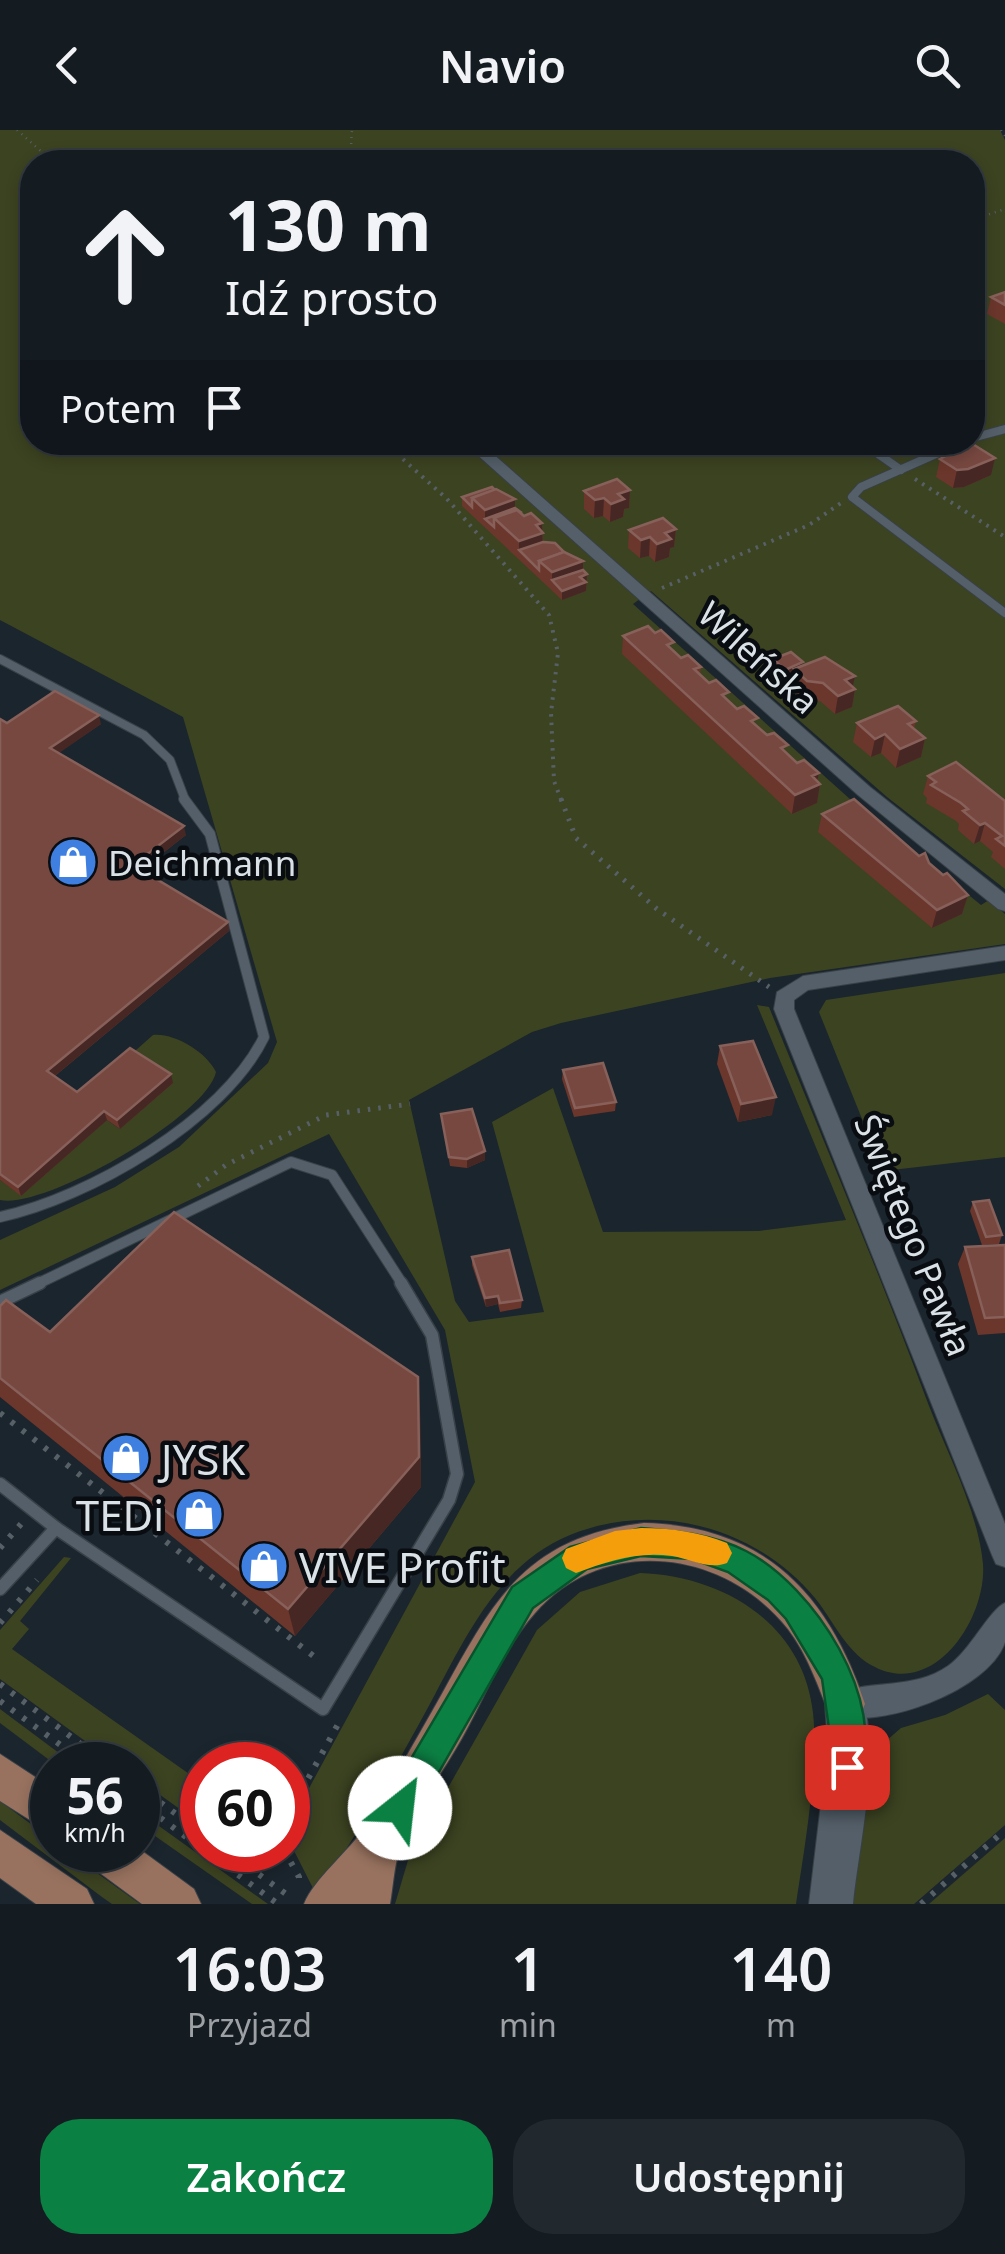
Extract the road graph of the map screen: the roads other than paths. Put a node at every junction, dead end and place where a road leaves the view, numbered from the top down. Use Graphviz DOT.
graph roads {
  1 [pos="486,455"];
  2 [pos="879,455"];
  3 [pos="934,455"];
  4 [pos="900,470"];
  5 [pos="1005,613"];
  6 [pos="0,658"];
  7 [pos="1005,904"];
  8 [pos="1005,953"];
  9 [pos="0,1217"];
  10 [pos="0,1302"];
  11 [pos="0,1484"];
  12 [pos="56,1528"];
  13 [pos="1005,1555"];
  14 [pos="0,1589"];
  15 [pos="1005,1616"];
  16 [pos="844,1704"];
  17 [pos="0,1775"];
  18 [pos="30,1797"];
  19 [pos="381,1841"];
  20 [pos="0,1851"];
  21 [pos="134,1872"];
  22 [pos="313,1890"];
  23 [pos="72,1904"];
  24 [pos="178,1904"];
  25 [pos="368,1904"];
  26 [pos="831,1904"];
  1 -- 7 [label="street, Wileńska"];
  2 -- 4 [label="lane"];
  3 -- 4 [label="lane"];
  4 -- 5 [label="lane"];
  6 -- 9 [label="lane"];
  8 -- 13 [label="street, Świętego Pawła"];
  10 -- 12 [label="lane"];
  11 -- 12 [label="lane"];
  12 -- 14 [label="lane"];
  15 -- 16 [label="street"];
  16 -- 19 [label="main road"];
  16 -- 26 [label="street"];
  17 -- 18 [label="main road"];
  19 -- 22 [label="main road"];
  19 -- 25 [label="main road"];
  20 -- 23 [label="main road"];
  21 -- 24 [label="main road"];
}
